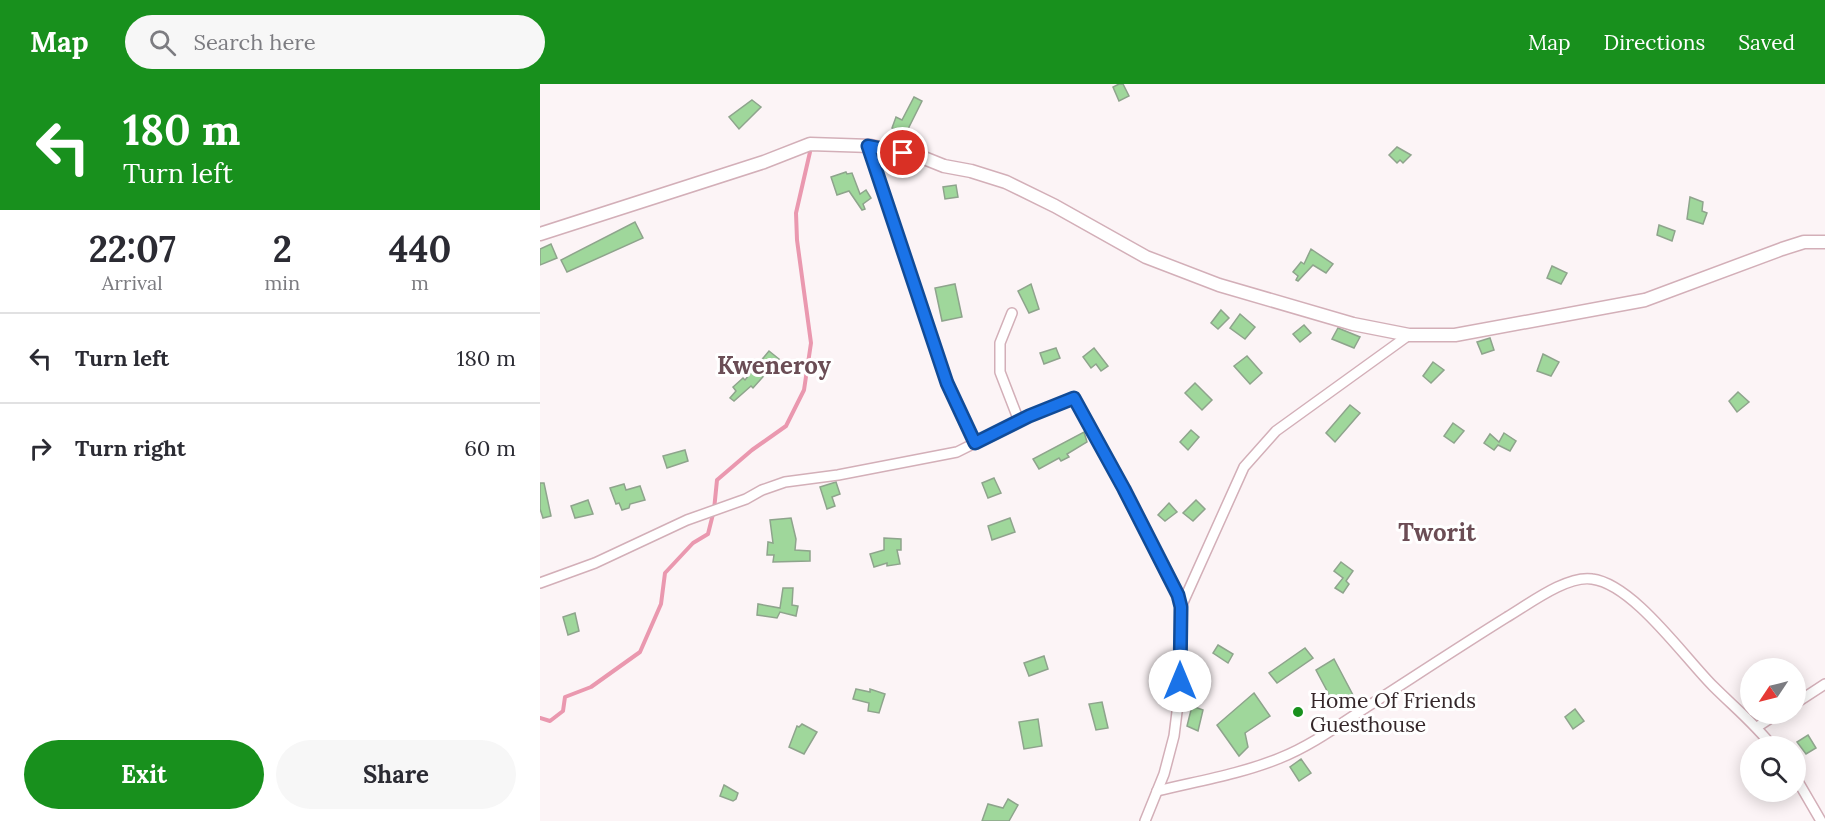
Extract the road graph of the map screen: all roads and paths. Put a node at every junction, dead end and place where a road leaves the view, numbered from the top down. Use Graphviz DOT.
graph roads {
  1 [pos="868,146"];
  2 [pos="540,234"];
  3 [pos="1825,242"];
  4 [pos="1012,313"];
  5 [pos="1409,335"];
  6 [pos="1018,421"];
  7 [pos="975,443"];
  8 [pos="540,583"];
  9 [pos="1181,607"];
  10 [pos="1825,684"];
  11 [pos="1806,696"];
  12 [pos="1762,724"];
  13 [pos="1757,727"];
  14 [pos="1764,736"];
  15 [pos="1157,791"];
  16 [pos="1806,795"];
  17 [pos="1145,821"];
  18 [pos="1821,821"];
  1 -- 2 [label="street"];
  1 -- 5 [label="street"];
  1 -- 7 [label="street"];
  3 -- 5 [label="street"];
  4 -- 6 [label="street"];
  5 -- 9 [label="street"];
  6 -- 7 [label="street"];
  6 -- 9 [label="street"];
  7 -- 8 [label="street"];
  9 -- 15 [label="street"];
  10 -- 11 [label="street"];
  12 -- 13 [label="street"];
  13 -- 14 [label="street"];
  13 -- 15 [label="street"];
  15 -- 17 [label="street"];
  16 -- 18 [label="street"];
}
